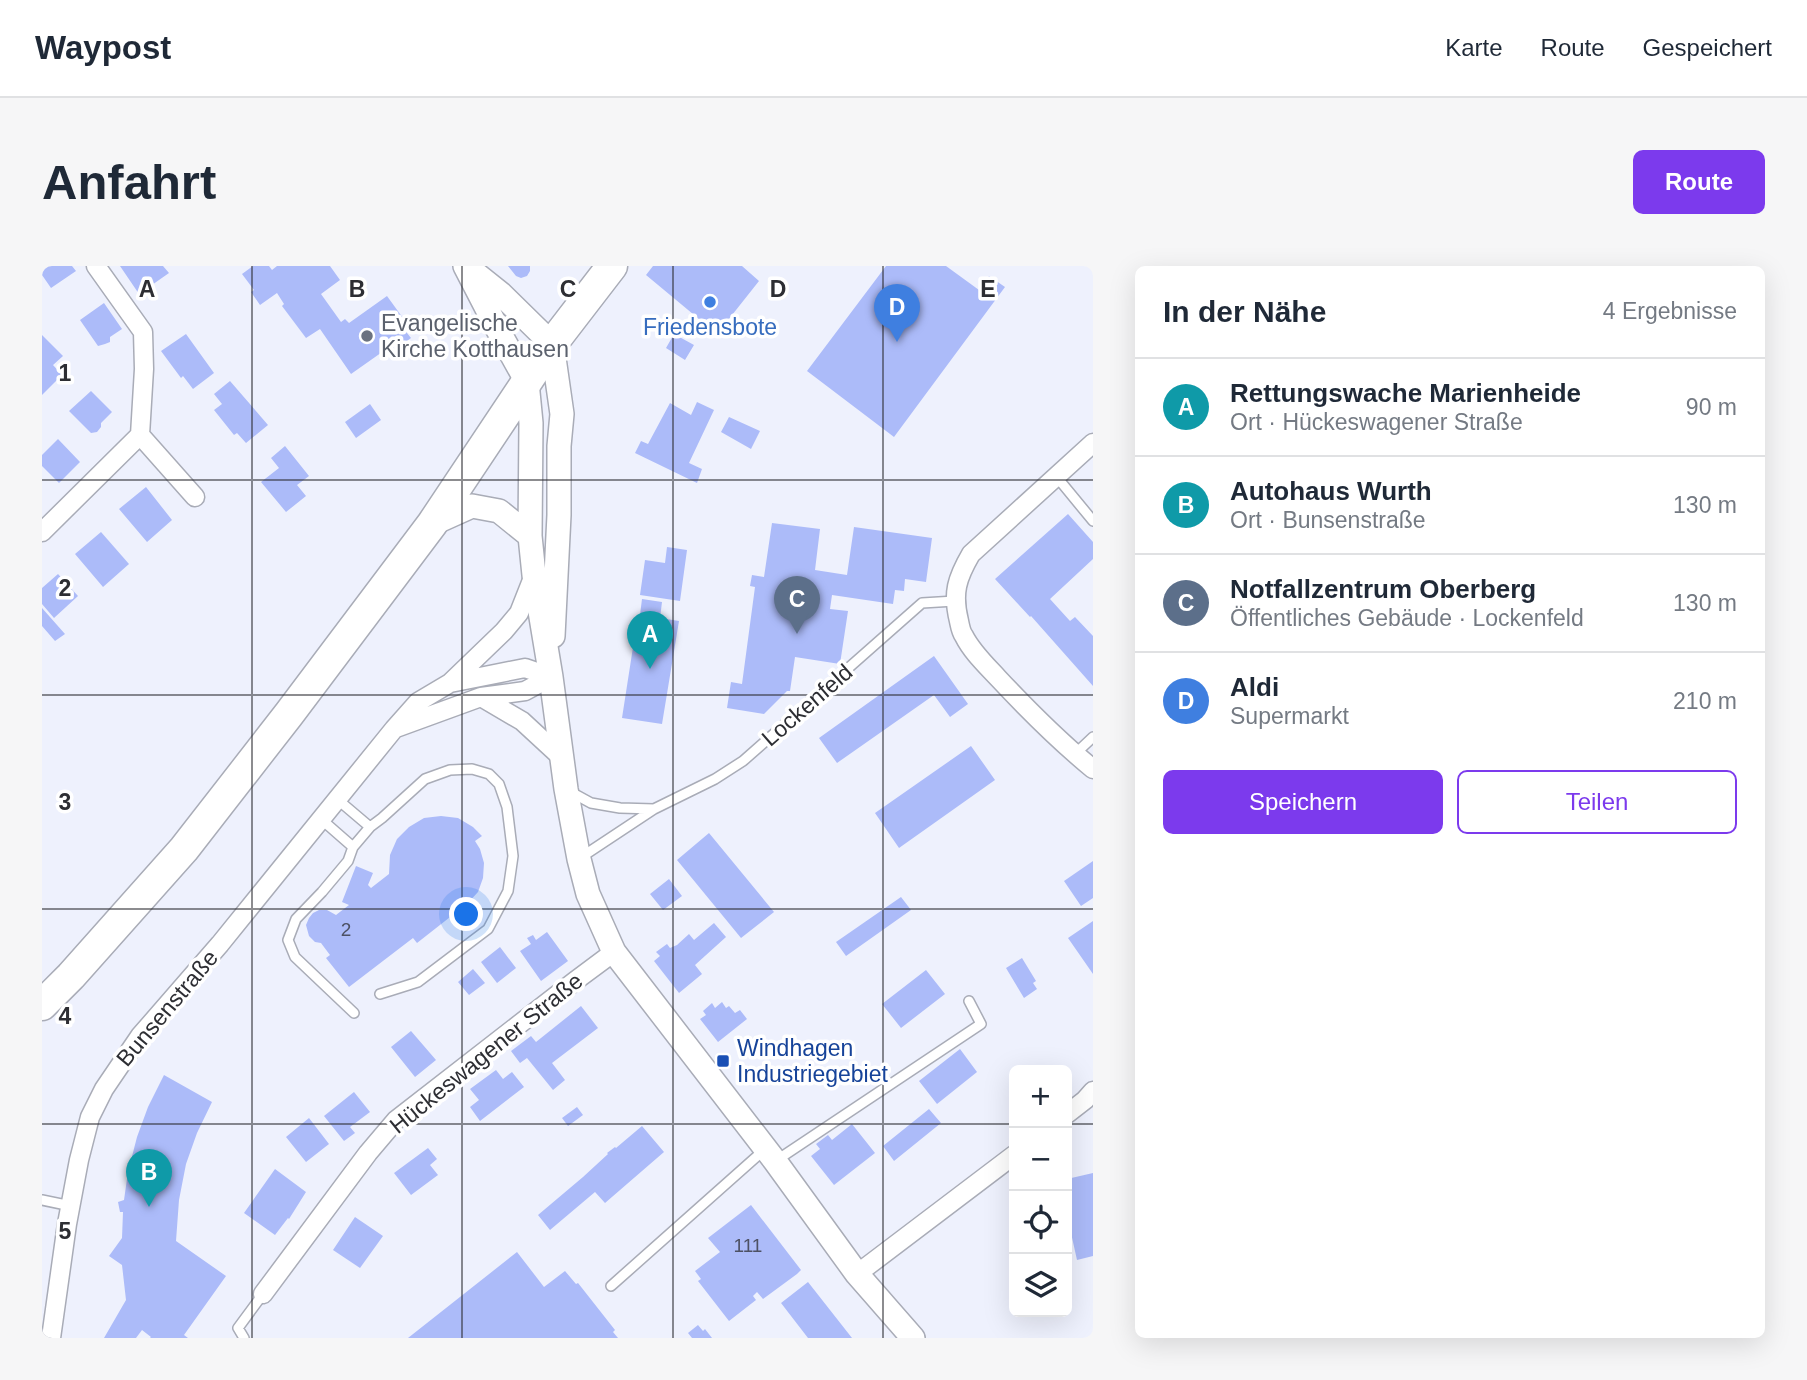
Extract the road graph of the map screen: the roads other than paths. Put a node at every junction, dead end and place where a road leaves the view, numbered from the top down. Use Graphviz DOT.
graph roads {
  1 [pos="96,266"];
  2 [pos="465,266"];
  3 [pos="612,266"];
  4 [pos="552,344"];
  5 [pos="527,382"];
  6 [pos="501,421"];
  7 [pos="531,423"];
  8 [pos="140,435"];
  9 [pos="1093,443"];
  10 [pos="559,446"];
  11 [pos="1056,476"];
  12 [pos="195,498"];
  13 [pos="1093,521"];
  14 [pos="432,524"];
  15 [pos="42,532"];
  16 [pos="530,536"];
  17 [pos="534,575"];
  18 [pos="955,601"];
  19 [pos="551,677"];
  20 [pos="450,683"];
  21 [pos="481,697"];
  22 [pos="394,729"];
  23 [pos="1093,737"];
  24 [pos="1076,754"];
  25 [pos="561,757"];
  26 [pos="1093,769"];
  27 [pos="566,789"];
  28 [pos="337,799"];
  29 [pos="654,809"];
  30 [pos="321,819"];
  31 [pos="370,827"];
  32 [pos="353,847"];
  33 [pos="579,859"];
  34 [pos="614,952"];
  35 [pos="380,994"];
  36 [pos="968,1001"];
  37 [pos="42,1005"];
  38 [pos="354,1013"];
  39 [pos="1093,1091"];
  40 [pos="1072,1110"];
  41 [pos="770,1155"];
  42 [pos="1009,1159"];
  43 [pos="42,1200"];
  44 [pos="71,1206"];
  45 [pos="857,1274"];
  46 [pos="611,1286"];
  47 [pos="263,1294"];
  48 [pos="238,1328"];
  49 [pos="51,1338"];
  50 [pos="231,1338"];
  51 [pos="244,1338"];
  52 [pos="913,1338"];
  1 -- 8 [label="street"];
  2 -- 4 [label="street"];
  2 -- 5 [label="street"];
  3 -- 4 [label="main road"];
  4 -- 5 [label="main road"];
  4 -- 10 [label="street"];
  5 -- 6 [label="main road"];
  5 -- 7 [label="street"];
  6 -- 7 [label="street"];
  6 -- 14 [label="main road"];
  7 -- 10 [label="street"];
  7 -- 16 [label="street"];
  8 -- 12 [label="street"];
  8 -- 15 [label="street"];
  9 -- 11 [label="street"];
  10 -- 19 [label="street"];
  11 -- 13 [label="lane"];
  11 -- 18 [label="street"];
  14 -- 16 [label="street"];
  14 -- 37 [label="main road"];
  16 -- 17 [label="street"];
  17 -- 19 [label="street"];
  17 -- 20 [label="street, Bunsenstraße"];
  18 -- 24 [label="street"];
  18 -- 29 [label="lane, Lockenfeld"];
  19 -- 20 [label="street, Bunsenstraße"];
  19 -- 21 [label="street"];
  19 -- 25 [label="street"];
  20 -- 22 [label="street, Bunsenstraße"];
  21 -- 22 [label="street"];
  21 -- 25 [label="street"];
  22 -- 28 [label="street, Bunsenstraße"];
  23 -- 24 [label="lane"];
  24 -- 26 [label="street"];
  25 -- 27 [label="street"];
  27 -- 29 [label="lane, Lockenfeld"];
  27 -- 33 [label="street"];
  28 -- 30 [label="street, Bunsenstraße"];
  28 -- 31 [label="lane"];
  29 -- 33 [label="lane, Lockenfeld"];
  30 -- 32 [label="lane"];
  30 -- 44 [label="street, Bunsenstraße"];
  31 -- 32 [label="lane"];
  31 -- 35 [label="lane"];
  32 -- 38 [label="lane"];
  33 -- 34 [label="street"];
  34 -- 41 [label="street"];
  34 -- 47 [label="street, Hückeswagener Straße"];
  36 -- 41 [label="lane"];
  39 -- 40 [label="street"];
  41 -- 45 [label="street"];
  41 -- 46 [label="lane"];
  42 -- 45 [label="street"];
  43 -- 44 [label="lane"];
  44 -- 49 [label="street, Bunsenstraße"];
  45 -- 52 [label="street"];
  47 -- 48 [label="lane"];
  48 -- 50 [label="lane"];
  48 -- 51 [label="lane"];
}
